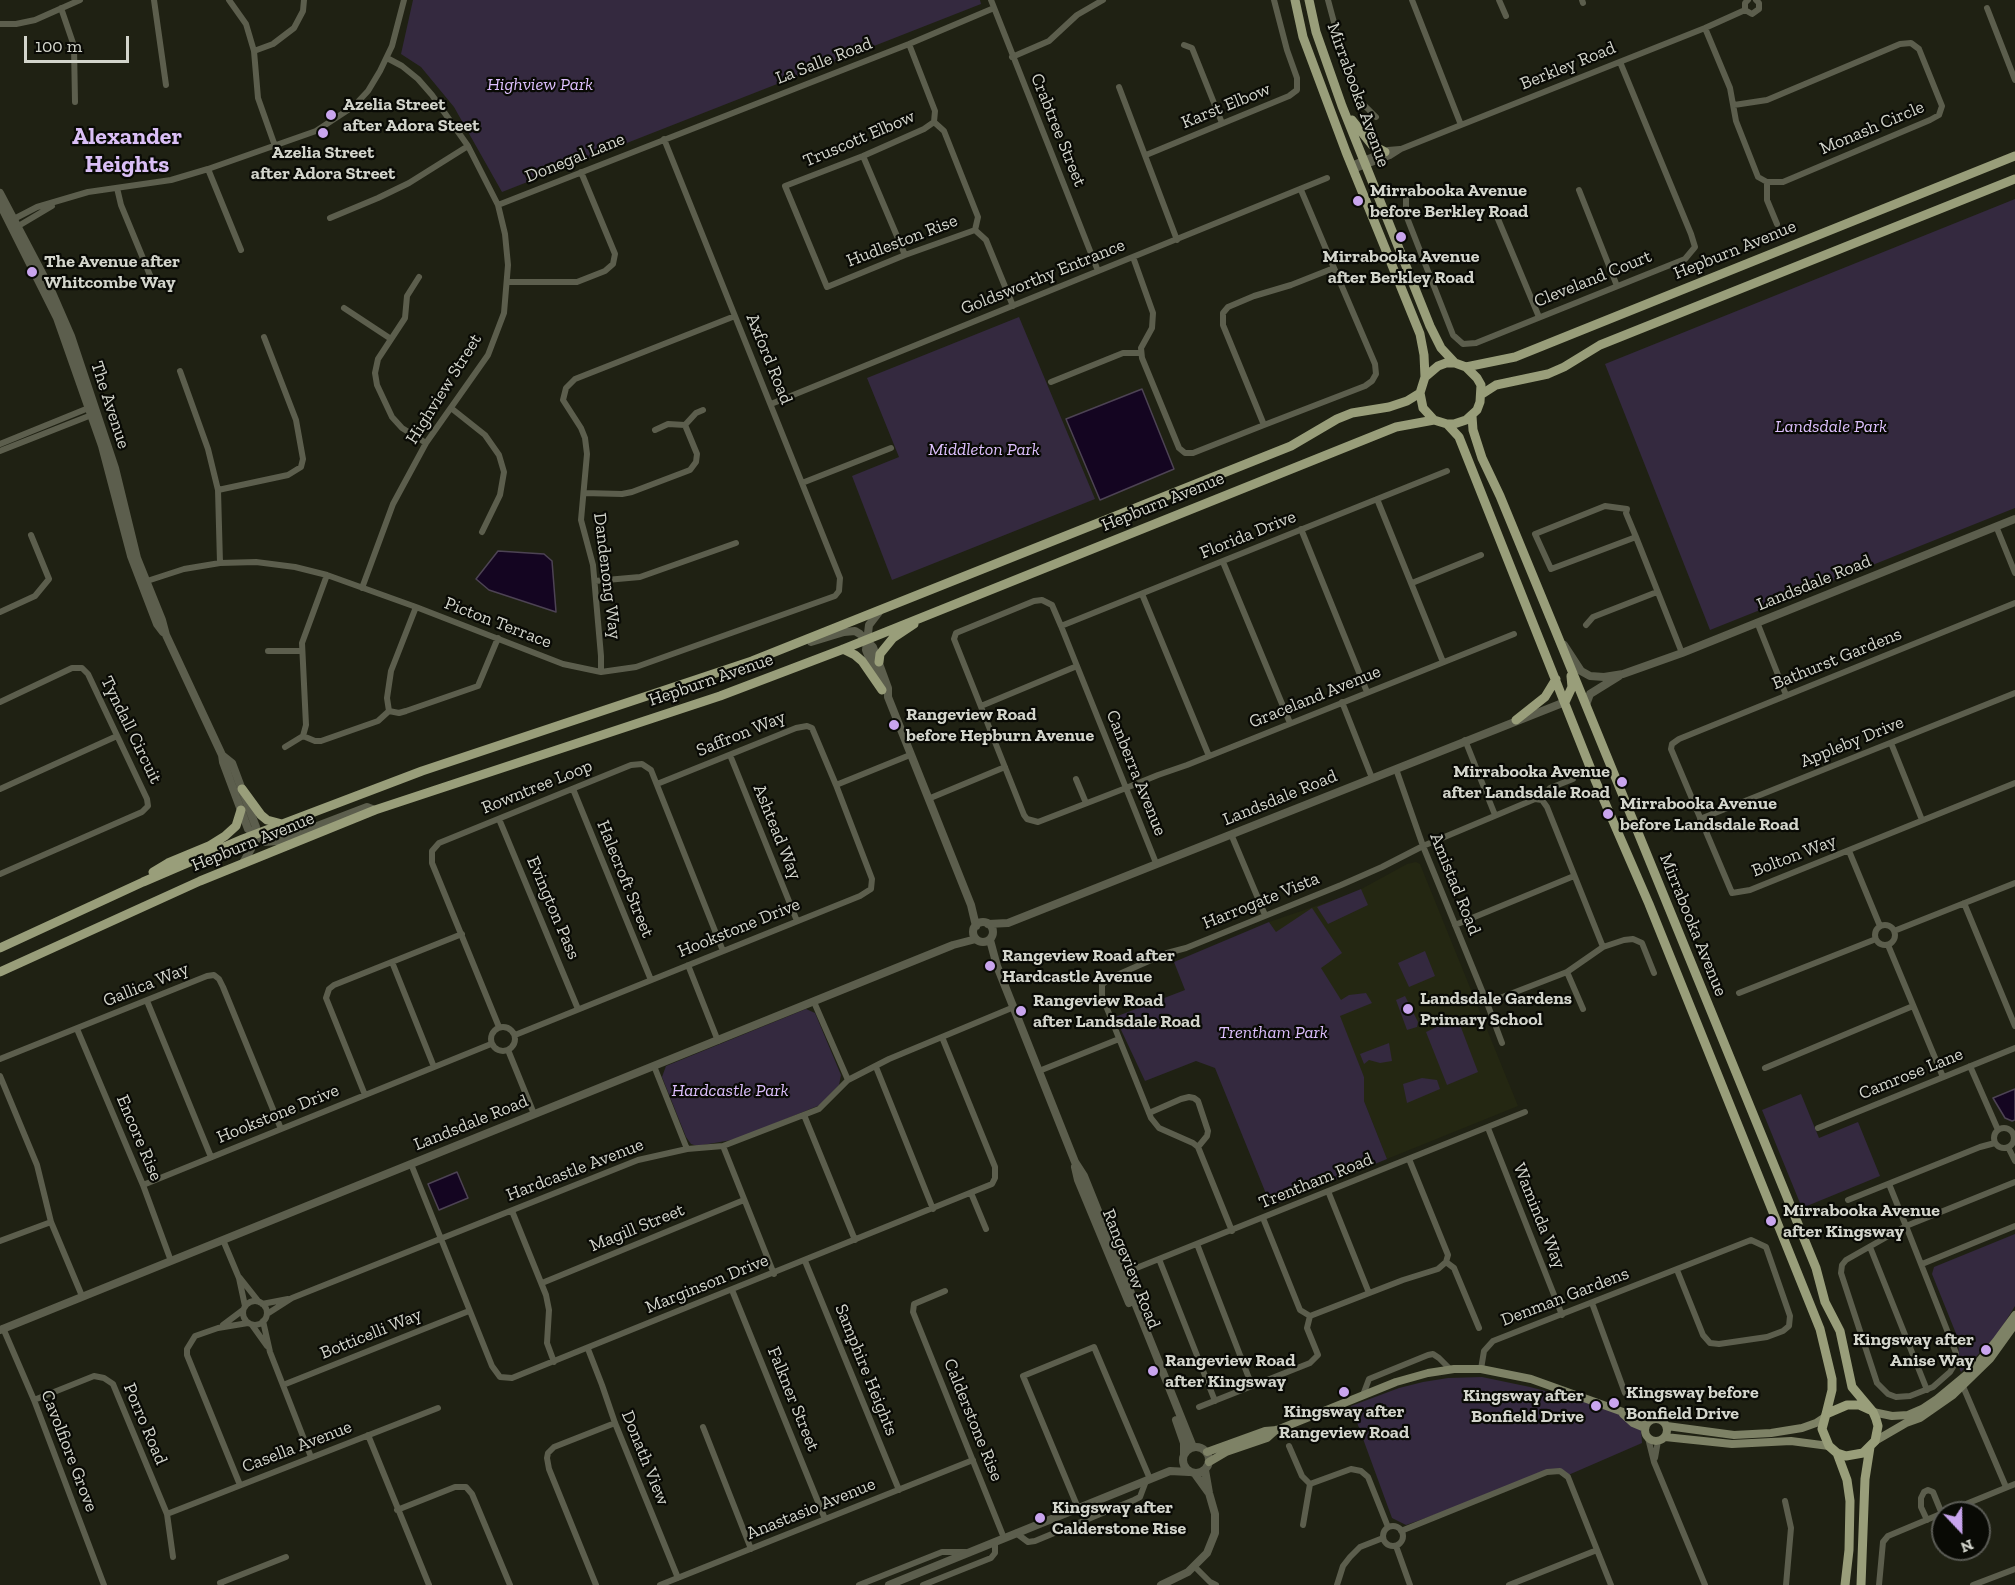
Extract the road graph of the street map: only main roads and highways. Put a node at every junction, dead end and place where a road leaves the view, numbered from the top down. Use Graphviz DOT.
graph roads {
  1 [pos="1295,0"];
  2 [pos="1310,0"];
  3 [pos="1342,106"];
  4 [pos="1384,152"];
  5 [pos="2015,156"];
  6 [pos="2015,179"];
  7 [pos="1455,363"];
  8 [pos="1466,367"];
  9 [pos="1425,377"];
  10 [pos="1420,393"];
  11 [pos="1482,394"];
  12 [pos="1472,416"];
  13 [pos="1434,420"];
  14 [pos="1447,424"];
  15 [pos="942,608"];
  16 [pos="1559,640"];
  17 [pos="843,649"];
  18 [pos="879,662"];
  19 [pos="1556,679"];
  20 [pos="885,694"];
  21 [pos="1565,702"];
  22 [pos="1516,720"];
  23 [pos="242,789"];
  24 [pos="241,810"];
  25 [pos="282,824"];
  26 [pos="143,882"];
  27 [pos="0,948"];
  28 [pos="0,972"];
  29 [pos="2014,1320"];
  30 [pos="1962,1383"];
  31 [pos="1871,1411"];
  32 [pos="1826,1416"];
  33 [pos="1646,1424"];
  34 [pos="1667,1426"];
  35 [pos="1662,1439"];
  36 [pos="1872,1444"];
  37 [pos="1829,1446"];
  38 [pos="1837,1453"];
  39 [pos="1207,1461"];
  40 [pos="1845,1585"];
  41 [pos="1861,1585"];
  1 -- 9 [label="main road, Mirrabooka Avenue"];
  2 -- 3 [label="main road, Mirrabooka Avenue"];
  3 -- 4 [label="main road"];
  3 -- 7 [label="main road, Mirrabooka Avenue"];
  5 -- 8 [label="main road, Hepburn Avenue"];
  6 -- 11 [label="main road, Hepburn Avenue"];
  7 -- 8 [label="main road"];
  7 -- 9 [label="main road"];
  8 -- 11 [label="main road"];
  9 -- 10 [label="main road"];
  10 -- 13 [label="main road"];
  10 -- 25 [label="main road, Hepburn Avenue"];
  11 -- 12 [label="main road"];
  12 -- 14 [label="main road"];
  12 -- 16 [label="main road, Mirrabooka Avenue"];
  13 -- 14 [label="main road"];
  13 -- 15 [label="main road, Hepburn Avenue"];
  14 -- 19 [label="main road, Mirrabooka Avenue"];
  15 -- 17 [label="main road, Hepburn Avenue"];
  15 -- 18 [label="main road"];
  16 -- 21 [label="main road"];
  16 -- 31 [label="main road, Mirrabooka Avenue"];
  17 -- 20 [label="main road"];
  17 -- 28 [label="main road, Hepburn Avenue"];
  19 -- 21 [label="main road, Mirrabooka Avenue"];
  19 -- 22 [label="main road"];
  21 -- 32 [label="main road, Mirrabooka Avenue"];
  23 -- 25 [label="main road"];
  24 -- 26 [label="main road"];
  25 -- 26 [label="main road, Hepburn Avenue"];
  26 -- 27 [label="main road, Hepburn Avenue"];
  29 -- 30 [label="main road"];
  30 -- 31 [label="main road"];
  30 -- 36 [label="main road"];
  31 -- 32 [label="main road"];
  31 -- 36 [label="main road"];
  32 -- 34 [label="main road"];
  32 -- 37 [label="main road"];
  33 -- 34 [label="main road"];
  33 -- 35 [label="main road"];
  33 -- 39 [label="main road"];
  34 -- 35 [label="main road"];
  35 -- 37 [label="main road"];
  36 -- 38 [label="main road"];
  36 -- 41 [label="main road"];
  37 -- 38 [label="main road"];
  38 -- 40 [label="main road"];
}
